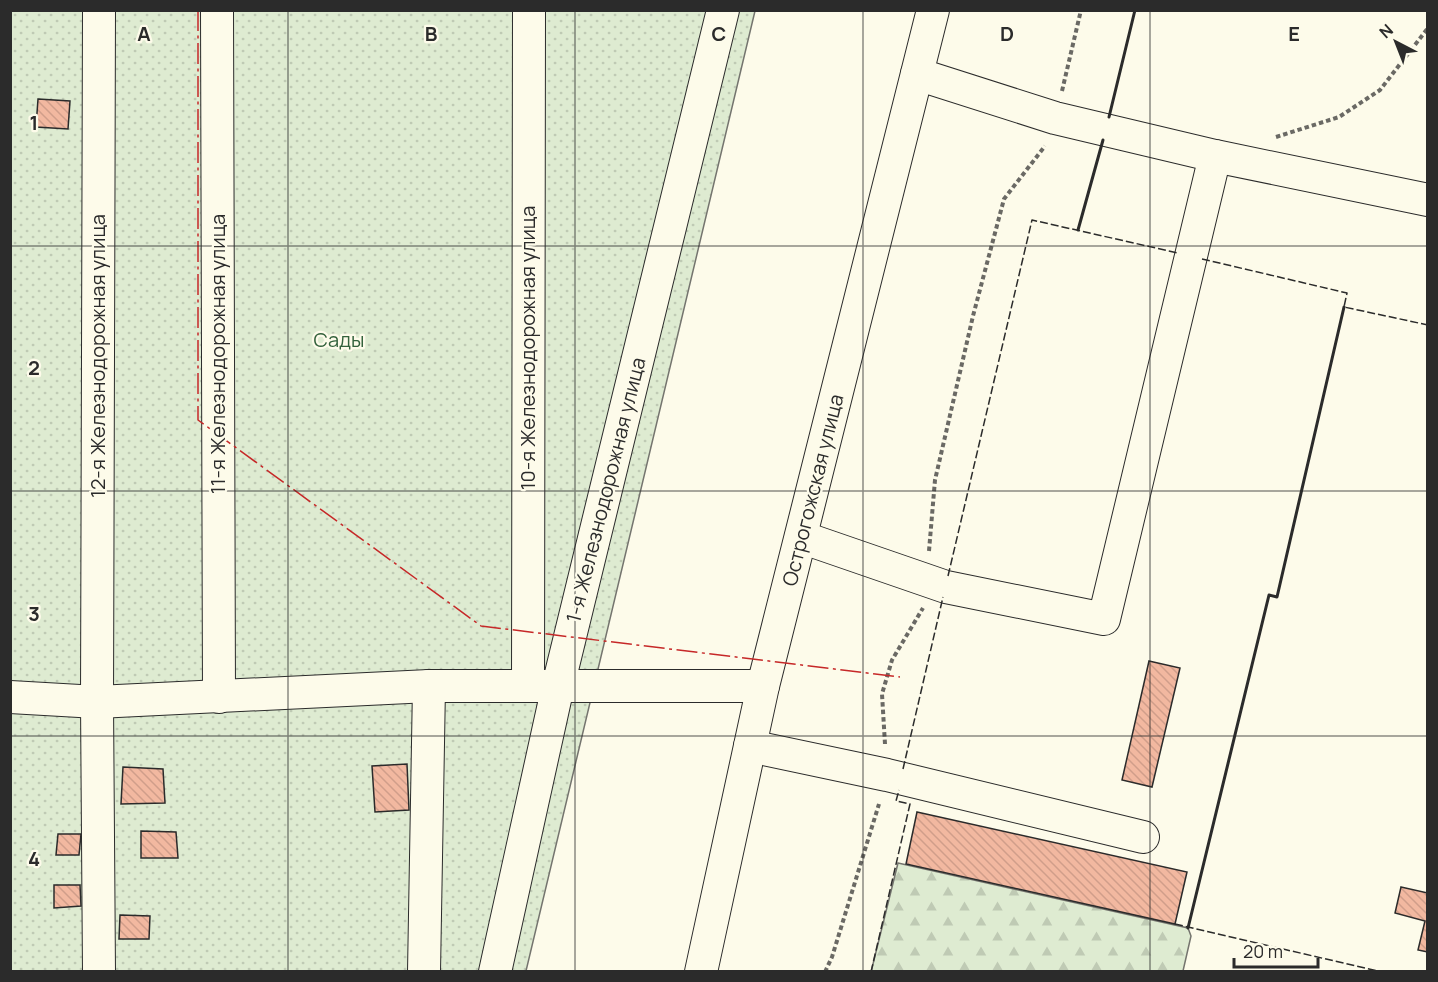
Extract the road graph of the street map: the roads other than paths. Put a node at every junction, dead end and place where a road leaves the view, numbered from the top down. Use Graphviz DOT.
graph roads {
  1 [pos="99,10"];
  2 [pos="217,10"];
  3 [pos="529,10"];
  4 [pos="723,10"];
  5 [pos="933,10"];
  6 [pos="917,74"];
  7 [pos="1215,156"];
  8 [pos="1428,200"];
  9 [pos="801,537"];
  10 [pos="429,686"];
  11 [pos="543,686"];
  12 [pos="763,686"];
  13 [pos="10,697"];
  14 [pos="219,697"];
  15 [pos="97,702"];
  16 [pos="750,746"];
  17 [pos="1143,837"];
  18 [pos="99,972"];
  19 [pos="424,972"];
  20 [pos="495,972"];
  21 [pos="701,972"];
  1 -- 15 [label="street, 12-я Железнодорожная улица"];
  2 -- 14 [label="street, 11-я Железнодорожная улица"];
  3 -- 11 [label="street, 10-я Железнодорожная улица"];
  4 -- 11 [label="street, 1-я Железнодорожная улица"];
  5 -- 6 [label="street, Острогожская улица"];
  6 -- 7 [label="street"];
  6 -- 9 [label="street, Острогожская улица"];
  7 -- 8 [label="street"];
  7 -- 9 [label="street"];
  9 -- 12 [label="street, Острогожская улица"];
  10 -- 11 [label="street"];
  10 -- 14 [label="street"];
  10 -- 19 [label="street"];
  11 -- 12 [label="street"];
  11 -- 20 [label="street, 1-я Железнодорожная улица"];
  12 -- 16 [label="street, Острогожская улица"];
  13 -- 15 [label="street"];
  14 -- 15 [label="street"];
  15 -- 18 [label="street, 12-я Железнодорожная улица"];
  16 -- 17 [label="street"];
  16 -- 21 [label="street, Острогожская улица"];
}
